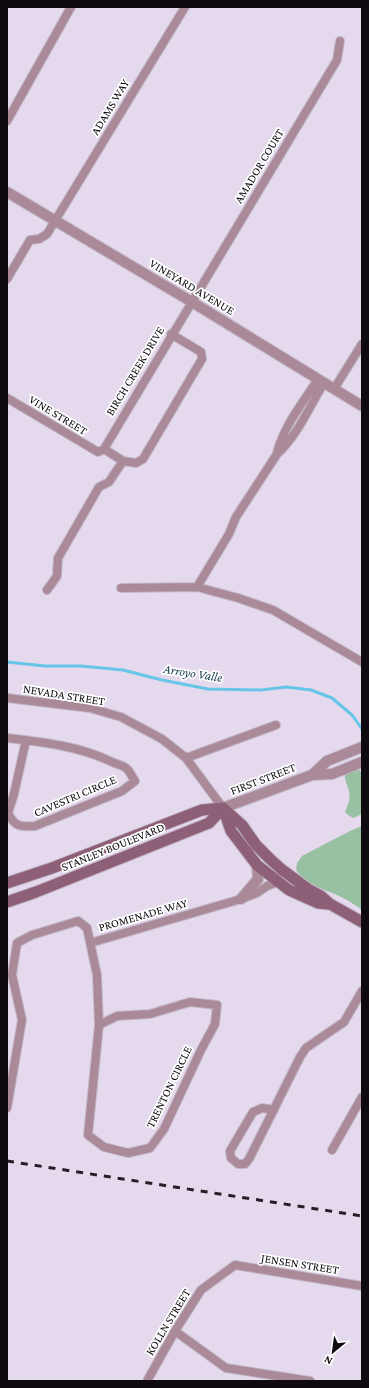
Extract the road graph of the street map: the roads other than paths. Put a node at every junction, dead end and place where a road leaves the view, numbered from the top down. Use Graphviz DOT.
graph roads {
  1 [pos="71,7"];
  2 [pos="185,7"];
  3 [pos="340,41"];
  4 [pos="7,121"];
  5 [pos="7,192"];
  6 [pos="55,220"];
  7 [pos="7,279"];
  8 [pos="192,302"];
  9 [pos="171,334"];
  10 [pos="362,344"];
  11 [pos="321,381"];
  12 [pos="334,389"];
  13 [pos="7,398"];
  14 [pos="362,406"];
  15 [pos="101,450"];
  16 [pos="123,461"];
  17 [pos="197,587"];
  18 [pos="121,588"];
  19 [pos="47,590"];
  20 [pos="362,662"];
  21 [pos="7,698"];
  22 [pos="276,726"];
  23 [pos="7,738"];
  24 [pos="26,740"];
  25 [pos="362,747"];
  26 [pos="186,758"];
  27 [pos="362,762"];
  28 [pos="312,774"];
  29 [pos="223,808"];
  30 [pos="257,865"];
  31 [pos="278,882"];
  32 [pos="7,883"];
  33 [pos="241,899"];
  34 [pos="7,902"];
  35 [pos="330,904"];
  36 [pos="362,922"];
  37 [pos="90,943"];
  38 [pos="10,975"];
  39 [pos="362,991"];
  40 [pos="99,1025"];
  41 [pos="362,1097"];
  42 [pos="7,1108"];
  43 [pos="274,1110"];
  44 [pos="332,1150"];
  45 [pos="234,1265"];
  46 [pos="362,1286"];
  47 [pos="175,1331"];
  48 [pos="148,1381"];
  49 [pos="310,1381"];
  1 -- 4 [label="street"];
  2 -- 6 [label="street, ADAMS WAY"];
  3 -- 8 [label="street, AMADOR COURT"];
  5 -- 6 [label="street, VINEYARD AVENUE"];
  6 -- 7 [label="street, ADAMS WAY"];
  6 -- 8 [label="street, VINEYARD AVENUE"];
  8 -- 9 [label="street, BIRCH CREEK DRIVE"];
  8 -- 11 [label="street, VINEYARD AVENUE"];
  9 -- 15 [label="street, BIRCH CREEK DRIVE"];
  9 -- 16 [label="street"];
  10 -- 12 [label="street"];
  11 -- 12 [label="street, VINEYARD AVENUE"];
  11 -- 17 [label="street"];
  12 -- 14 [label="street, VINEYARD AVENUE"];
  13 -- 15 [label="street, VINE STREET"];
  15 -- 16 [label="street, VINE STREET"];
  16 -- 19 [label="street"];
  17 -- 18 [label="street"];
  17 -- 20 [label="street"];
  21 -- 26 [label="street, NEVADA STREET"];
  22 -- 26 [label="street"];
  23 -- 24 [label="street, CAVESTRI CIRCLE"];
  24 -- 24 [label="street, CAVESTRI CIRCLE"];
  25 -- 28 [label="street, FIRST STREET"];
  26 -- 29 [label="street, NEVADA STREET"];
  27 -- 28 [label="street, FIRST STREET"];
  28 -- 29 [label="street, FIRST STREET"];
  29 -- 30 [label="main road"];
  29 -- 32 [label="main road, STANLEY BOULEVARD"];
  29 -- 34 [label="main road, STANLEY BOULEVARD"];
  29 -- 35 [label="main road"];
  30 -- 31 [label="main road"];
  30 -- 33 [label="street"];
  31 -- 33 [label="street, PROMENADE WAY"];
  31 -- 35 [label="main road"];
  33 -- 37 [label="street, PROMENADE WAY"];
  35 -- 36 [label="main road"];
  37 -- 38 [label="street, PROMENADE WAY"];
  37 -- 40 [label="street, TRENTON CIRCLE"];
  38 -- 42 [label="street"];
  39 -- 43 [label="street"];
  40 -- 40 [label="street, TRENTON CIRCLE"];
  41 -- 44 [label="street"];
  43 -- 43 [label="street"];
  45 -- 46 [label="street, JENSEN STREET"];
  45 -- 47 [label="street, KOLLN STREET"];
  47 -- 48 [label="street, KOLLN STREET"];
  47 -- 49 [label="street"];
}
